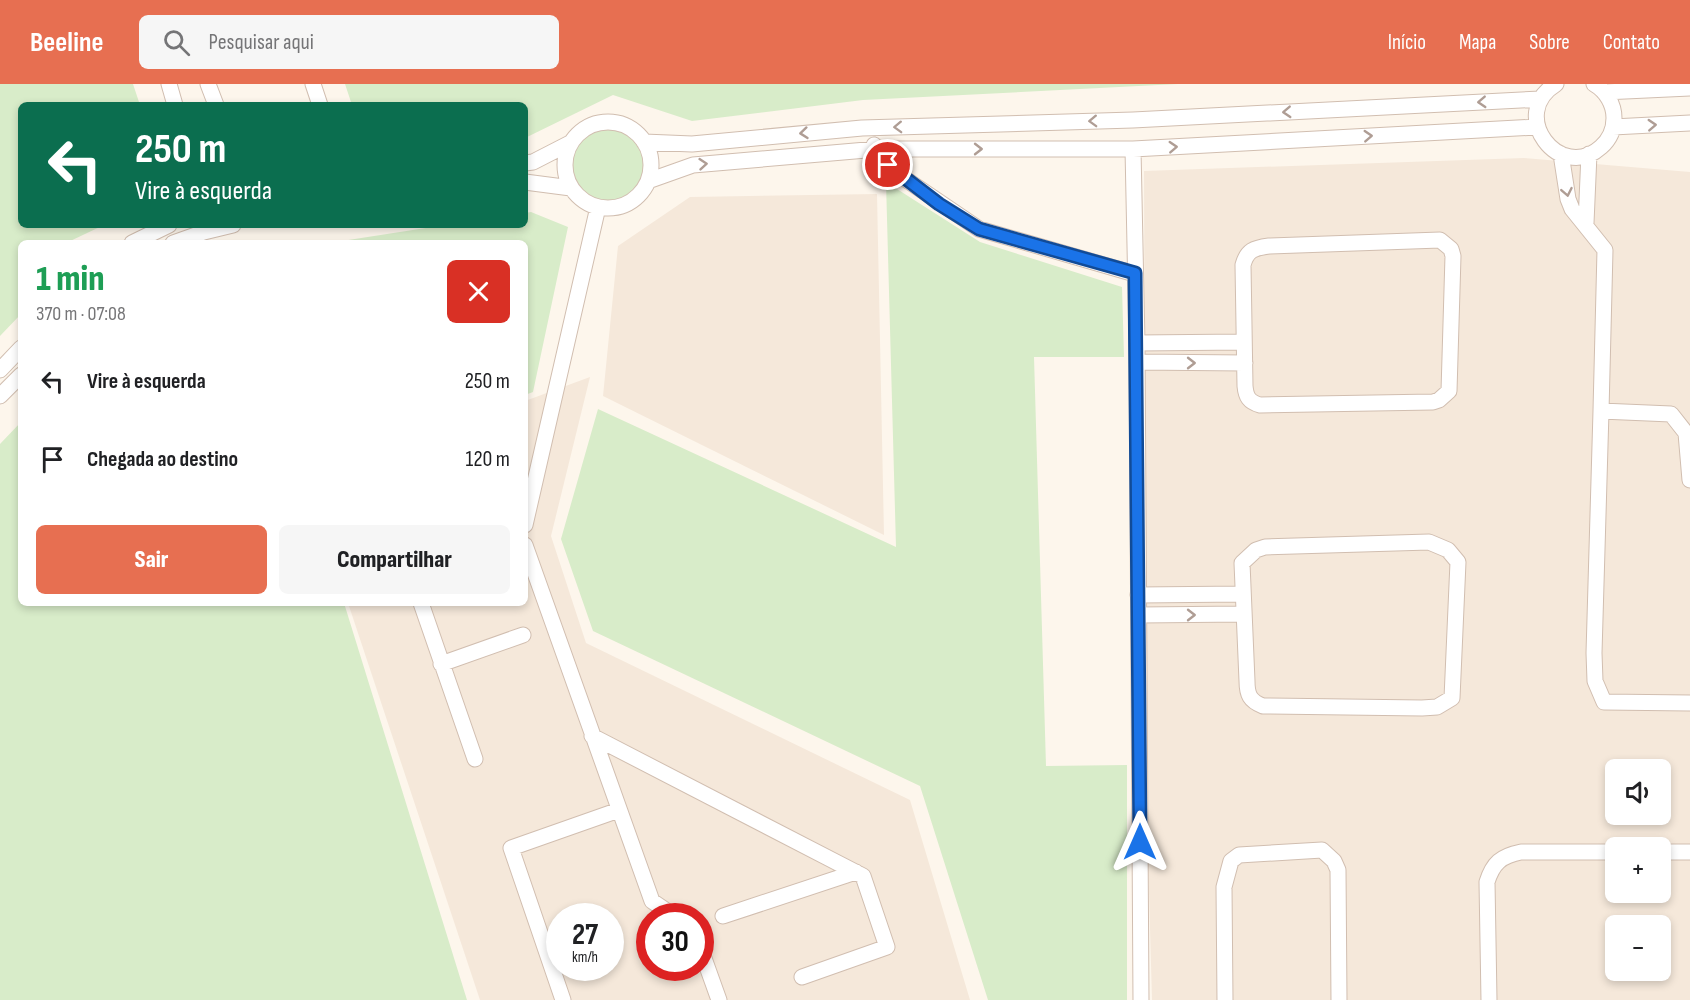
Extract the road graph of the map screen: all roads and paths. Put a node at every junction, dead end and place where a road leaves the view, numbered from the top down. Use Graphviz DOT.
graph roads {
  1 [pos="158,84"];
  2 [pos="169,84"];
  3 [pos="208,84"];
  4 [pos="313,84"];
  5 [pos="1556,84"];
  6 [pos="1599,88"];
  7 [pos="1690,88"];
  8 [pos="1541,99"];
  9 [pos="164,102"];
  10 [pos="175,102"];
  11 [pos="215,102"];
  12 [pos="319,102"];
  13 [pos="1690,123"];
  14 [pos="1537,127"];
  15 [pos="1613,127"];
  16 [pos="862,128"];
  17 [pos="644,142"];
  18 [pos="570,143"];
  19 [pos="878,149"];
  20 [pos="1132,149"];
  21 [pos="1561,154"];
  22 [pos="1589,154"];
  23 [pos="528,163"];
  24 [pos="648,181"];
  25 [pos="528,182"];
  26 [pos="571,188"];
  27 [pos="598,207"];
  28 [pos="1586,223"];
  29 [pos="163,228"];
  30 [pos="223,228"];
  31 [pos="138,240"];
  32 [pos="183,240"];
  33 [pos="1135,273"];
  34 [pos="1244,342"];
  35 [pos="1137,343"];
  36 [pos="18,351"];
  37 [pos="1137,362"];
  38 [pos="1245,363"];
  39 [pos="0,370"];
  40 [pos="18,378"];
  41 [pos="0,396"];
  42 [pos="1600,411"];
  43 [pos="541,458"];
  44 [pos="528,462"];
  45 [pos="1690,480"];
  46 [pos="528,512"];
  47 [pos="528,554"];
  48 [pos="1243,594"];
  49 [pos="1138,595"];
  50 [pos="422,606"];
  51 [pos="1244,614"];
  52 [pos="1139,615"];
  53 [pos="524,635"];
  54 [pos="441,664"];
  55 [pos="1690,703"];
  56 [pos="592,736"];
  57 [pos="475,759"];
  58 [pos="619,810"];
  59 [pos="1605,852"];
  60 [pos="1671,852"];
  61 [pos="1690,852"];
  62 [pos="855,872"];
  63 [pos="655,903"];
  64 [pos="723,916"];
  65 [pos="802,977"];
  66 [pos="712,981"];
  67 [pos="563,1000"];
  68 [pos="719,1000"];
  69 [pos="1141,1000"];
  70 [pos="1225,1000"];
  71 [pos="1339,1000"];
  72 [pos="1489,1000"];
  1 -- 9 [label="street"];
  2 -- 10 [label="street"];
  3 -- 11 [label="street"];
  4 -- 12 [label="street"];
  5 -- 8 [label="street"];
  6 -- 7 [label="street"];
  6 -- 15 [label="street"];
  8 -- 14 [label="street"];
  8 -- 16 [label="street, one-way"];
  15 -- 13 [label="street, one-way"];
  20 -- 14 [label="street, one-way"];
  14 -- 21 [label="street"];
  15 -- 22 [label="street"];
  16 -- 17 [label="street, one-way"];
  16 -- 19 [label="street"];
  17 -- 18 [label="street"];
  17 -- 24 [label="street"];
  18 -- 23 [label="street"];
  18 -- 26 [label="street"];
  19 -- 20 [label="street, one-way"];
  24 -- 19 [label="street, one-way"];
  19 -- 33 [label="street"];
  20 -- 33 [label="street"];
  21 -- 22 [label="street"];
  21 -- 28 [label="street, one-way"];
  22 -- 28 [label="street"];
  24 -- 27 [label="street"];
  25 -- 26 [label="street"];
  26 -- 27 [label="street"];
  27 -- 43 [label="street"];
  28 -- 42 [label="street"];
  29 -- 31 [label="street"];
  30 -- 32 [label="street"];
  33 -- 35 [label="street"];
  34 -- 35 [label="street"];
  34 -- 38 [label="street"];
  34 -- 38 [label="street"];
  35 -- 37 [label="street"];
  36 -- 39 [label="street"];
  37 -- 38 [label="street, one-way"];
  37 -- 49 [label="street"];
  40 -- 41 [label="street"];
  42 -- 45 [label="street"];
  42 -- 55 [label="street"];
  43 -- 44 [label="street"];
  43 -- 46 [label="street"];
  47 -- 56 [label="street"];
  48 -- 49 [label="street"];
  48 -- 51 [label="street"];
  48 -- 51 [label="street"];
  49 -- 52 [label="street"];
  50 -- 54 [label="street"];
  52 -- 51 [label="street, one-way"];
  52 -- 69 [label="street"];
  53 -- 54 [label="street"];
  54 -- 57 [label="street"];
  56 -- 58 [label="street"];
  56 -- 62 [label="street"];
  58 -- 63 [label="street"];
  58 -- 67 [label="street"];
  59 -- 72 [label="street"];
  60 -- 61 [label="street"];
  62 -- 64 [label="street"];
  62 -- 65 [label="street"];
  66 -- 68 [label="street"];
  70 -- 71 [label="street"];
}
